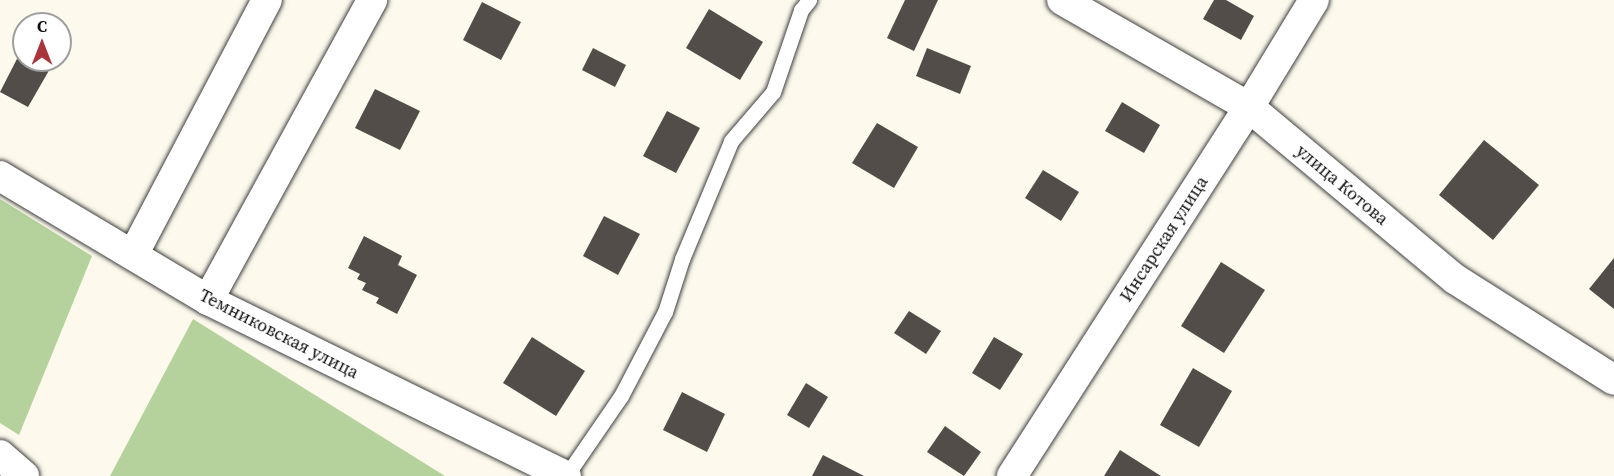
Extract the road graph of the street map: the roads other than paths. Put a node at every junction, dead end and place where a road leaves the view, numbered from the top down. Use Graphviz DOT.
graph roads {
  1 [pos="267,0"];
  2 [pos="372,0"];
  3 [pos="809,0"];
  4 [pos="1062,0"];
  5 [pos="1314,0"];
  6 [pos="1250,108"];
  7 [pos="0,176"];
  8 [pos="133,255"];
  9 [pos="208,300"];
  10 [pos="1614,380"];
  11 [pos="0,455"];
  12 [pos="24,476"];
  13 [pos="566,476"];
  14 [pos="1011,476"];
  1 -- 8 [label="street"];
  2 -- 9 [label="street"];
  3 -- 13 [label="lane"];
  4 -- 6 [label="street, улица Котова"];
  5 -- 6 [label="street, Инсарская улица"];
  6 -- 10 [label="street, улица Котова"];
  6 -- 14 [label="street, Инсарская улица"];
  7 -- 8 [label="street, Темниковская улица"];
  8 -- 9 [label="street, Темниковская улица"];
  9 -- 13 [label="street, Темниковская улица"];
  11 -- 12 [label="street"];
}
